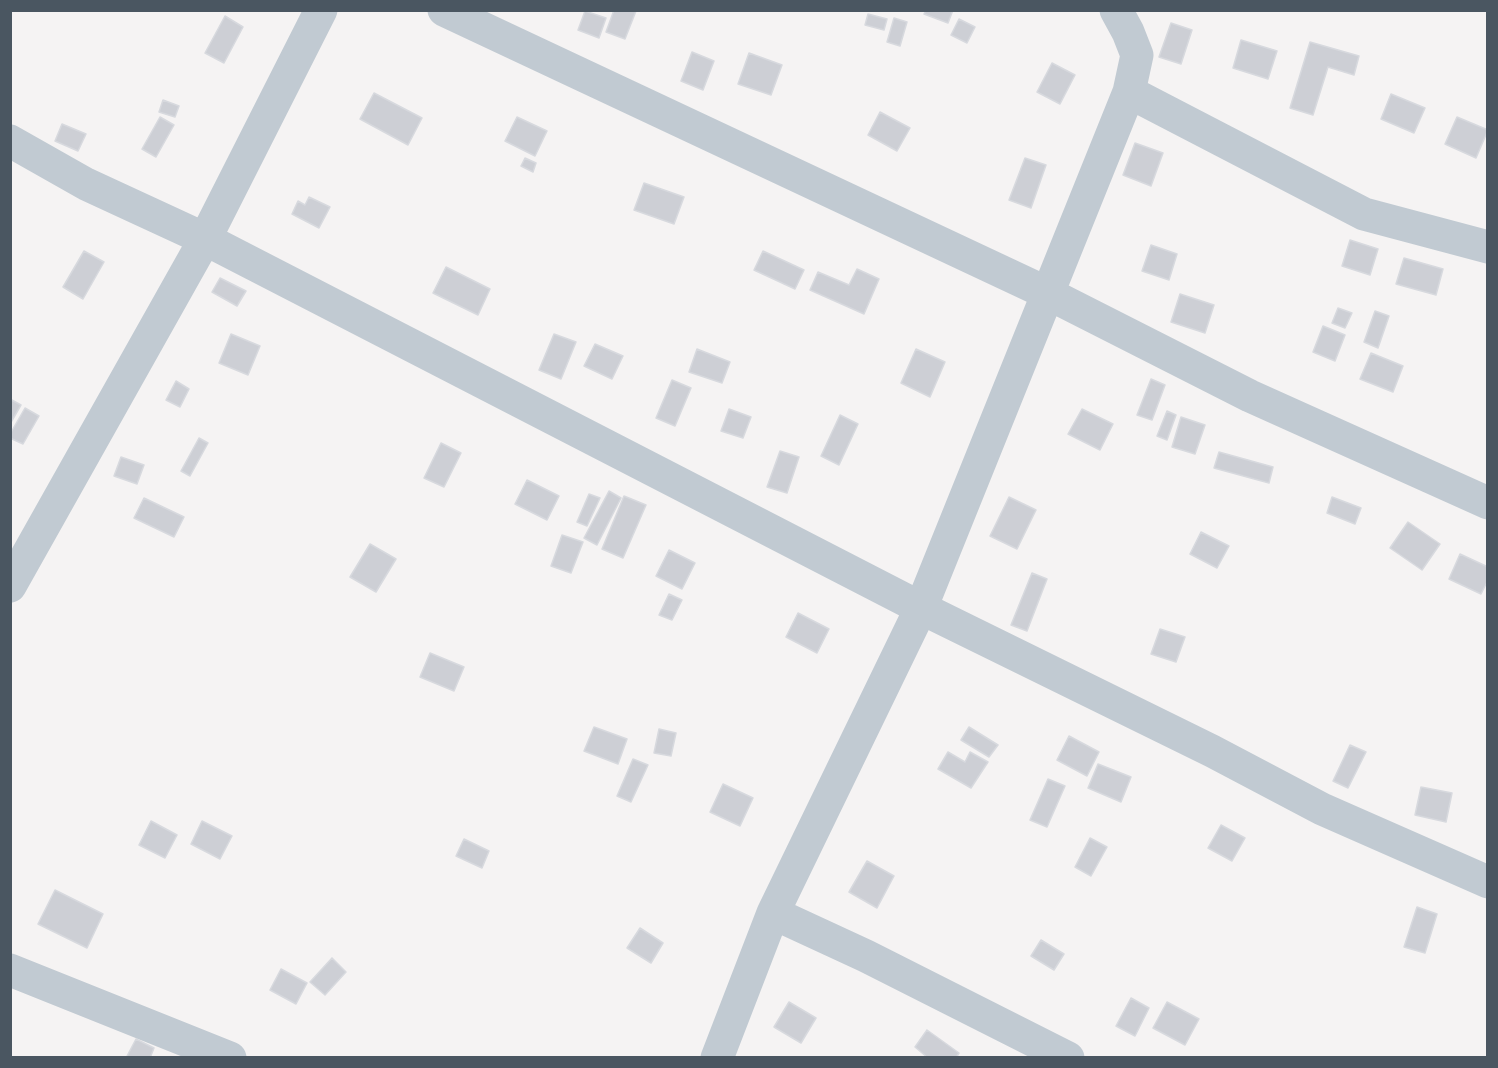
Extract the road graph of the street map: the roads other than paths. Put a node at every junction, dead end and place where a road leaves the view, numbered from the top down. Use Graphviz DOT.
graph roads {
  1 [pos="321,10"];
  2 [pos="444,10"];
  3 [pos="1116,10"];
  4 [pos="1129,92"];
  5 [pos="10,141"];
  6 [pos="205,239"];
  7 [pos="1488,247"];
  8 [pos="1047,293"];
  9 [pos="1488,503"];
  10 [pos="10,586"];
  11 [pos="921,608"];
  12 [pos="1488,882"];
  13 [pos="773,913"];
  14 [pos="10,970"];
  15 [pos="230,1058"];
  16 [pos="717,1058"];
  17 [pos="1068,1058"];
  1 -- 6 [label="street"];
  2 -- 8 [label="street"];
  3 -- 4 [label="street"];
  4 -- 7 [label="street"];
  4 -- 8 [label="street"];
  5 -- 6 [label="street"];
  6 -- 10 [label="street"];
  6 -- 11 [label="street"];
  8 -- 9 [label="street"];
  8 -- 11 [label="street"];
  11 -- 12 [label="street"];
  11 -- 13 [label="street"];
  13 -- 16 [label="street"];
  13 -- 17 [label="street"];
  14 -- 15 [label="street"];
}
